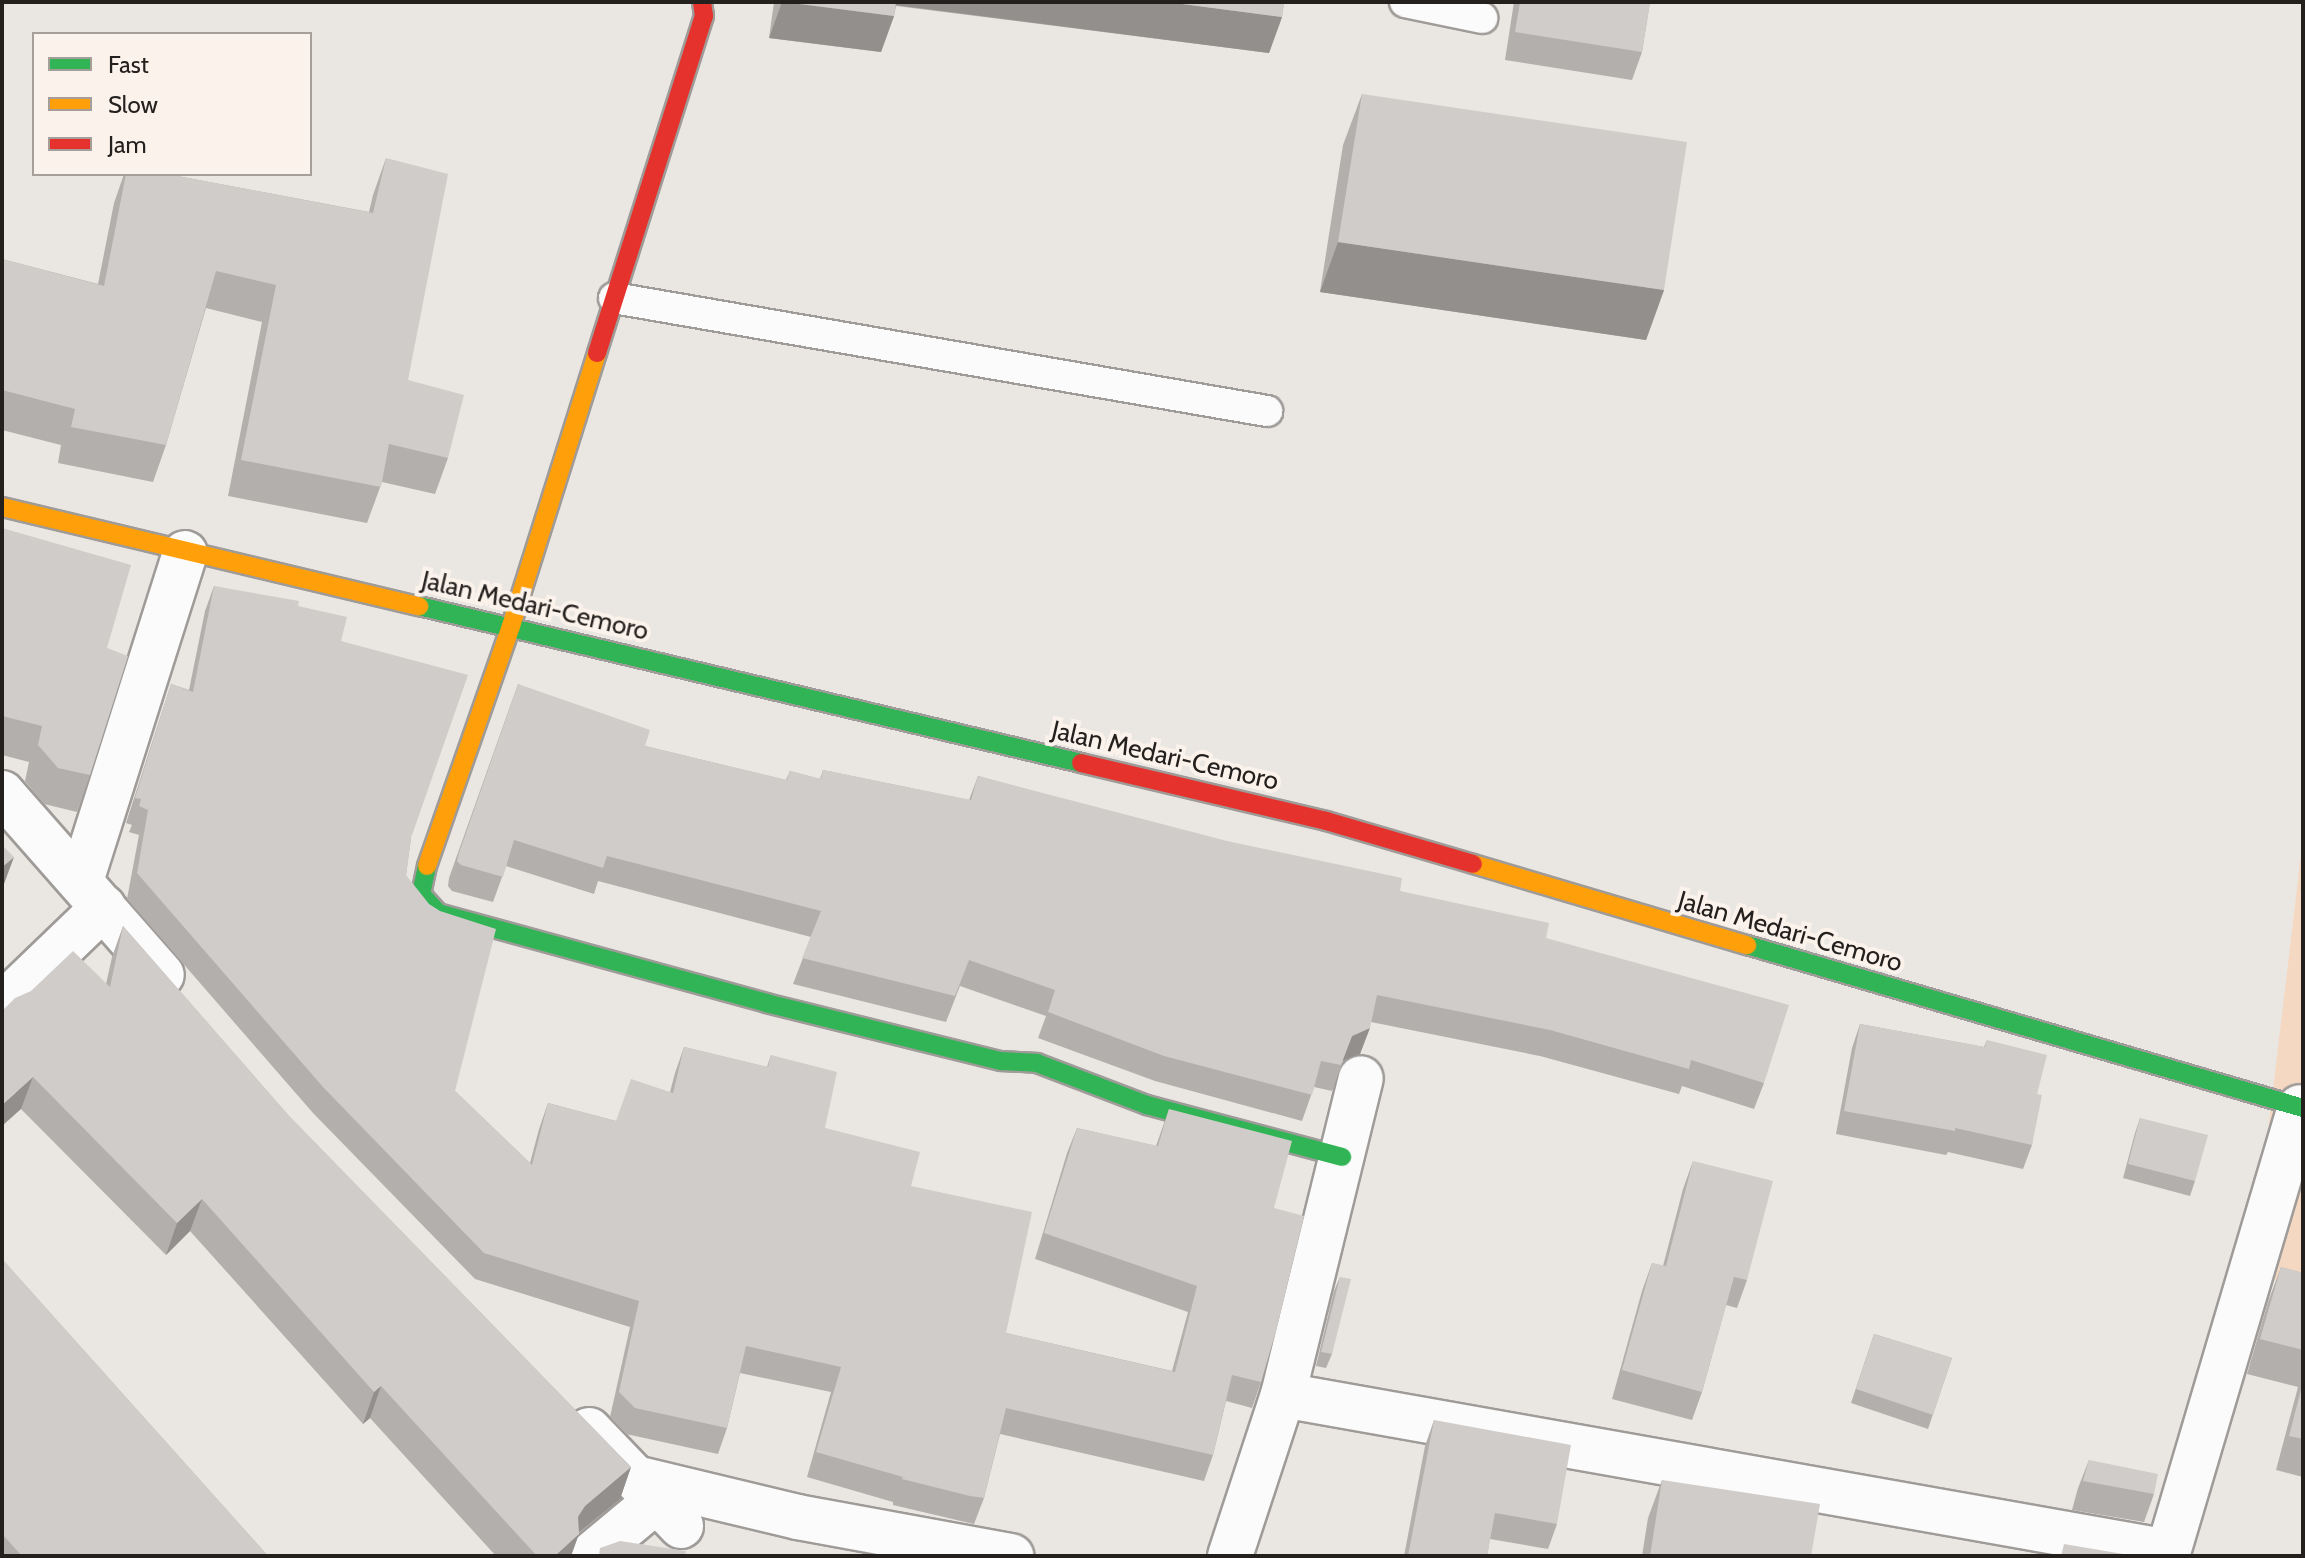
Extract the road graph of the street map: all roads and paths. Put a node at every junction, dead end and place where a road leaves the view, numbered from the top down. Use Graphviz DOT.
graph roads {
  1 [pos="702,2"];
  2 [pos="1405,2"];
  3 [pos="1482,18"];
  4 [pos="614,298"];
  5 [pos="1267,411"];
  6 [pos="2,507"];
  7 [pos="185,553"];
  8 [pos="511,626"];
  9 [pos="2,793"];
  10 [pos="93,894"];
  11 [pos="184,1001"];
  12 [pos="2,1005"];
  13 [pos="1361,1078"];
  14 [pos="2302,1108"];
  15 [pos="1342,1157"];
  16 [pos="1283,1395"];
  17 [pos="557,1397"];
  18 [pos="657,1501"];
  19 [pos="2167,1554"];
  20 [pos="590,1556"];
  21 [pos="1011,1556"];
  22 [pos="1230,1556"];
  1 -- 4 [label="street"];
  2 -- 3 [label="lane"];
  4 -- 5 [label="lane"];
  4 -- 8 [label="street"];
  6 -- 7 [label="street, Jalan Medari-Cemoro"];
  7 -- 8 [label="street, Jalan Medari-Cemoro"];
  7 -- 10 [label="street"];
  8 -- 14 [label="street, Jalan Medari-Cemoro"];
  8 -- 15 [label="street"];
  9 -- 10 [label="street"];
  10 -- 11 [label="street"];
  10 -- 12 [label="street"];
  13 -- 15 [label="street"];
  14 -- 19 [label="street"];
  15 -- 16 [label="street"];
  16 -- 19 [label="street"];
  16 -- 22 [label="street"];
  17 -- 18 [label="street"];
  18 -- 20 [label="street"];
  18 -- 21 [label="street"];
}
